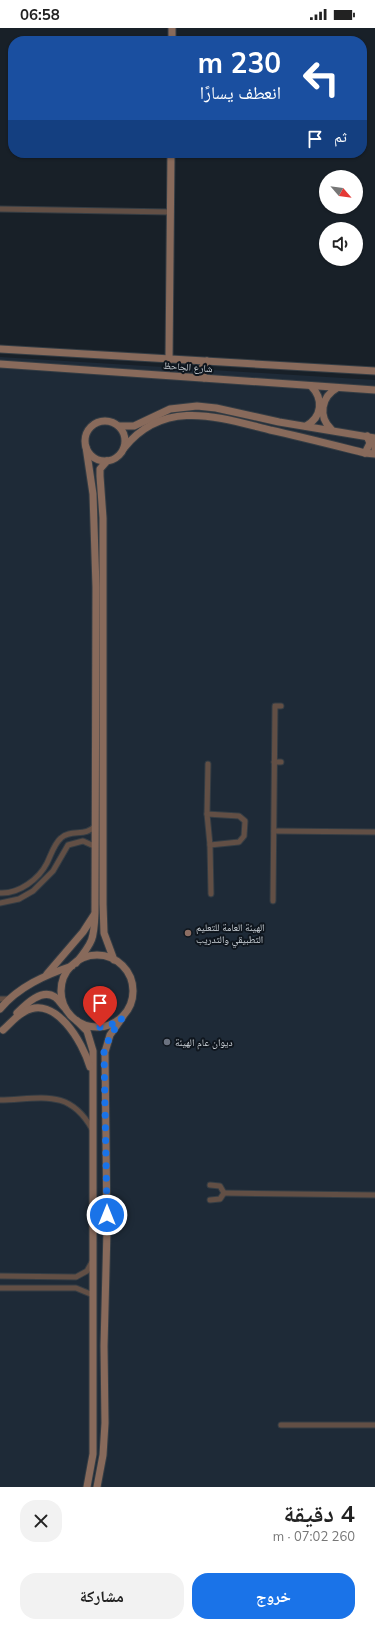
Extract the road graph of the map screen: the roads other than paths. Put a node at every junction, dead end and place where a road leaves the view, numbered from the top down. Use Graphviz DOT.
graph roads {
  1 [pos="171,158"];
  2 [pos="0,209"];
  3 [pos="172,212"];
  4 [pos="0,349"];
  5 [pos="169,360"];
  6 [pos="206,361"];
  7 [pos="0,364"];
  8 [pos="375,371"];
  9 [pos="204,378"];
  10 [pos="311,386"];
  11 [pos="337,388"];
  12 [pos="375,390"];
  13 [pos="119,426"];
  14 [pos="306,426"];
  15 [pos="331,429"];
  16 [pos="367,436"];
  17 [pos="375,438"];
  18 [pos="375,444"];
  19 [pos="86,447"];
  20 [pos="124,448"];
  21 [pos="365,453"];
  22 [pos="375,453"];
  23 [pos="107,461"];
  24 [pos="104,706"];
  25 [pos="281,706"];
  26 [pos="95,707"];
  27 [pos="274,762"];
  28 [pos="281,762"];
  29 [pos="208,764"];
  30 [pos="207,814"];
  31 [pos="95,826"];
  32 [pos="274,831"];
  33 [pos="375,832"];
  34 [pos="103,840"];
  35 [pos="94,843"];
  36 [pos="210,845"];
  37 [pos="0,893"];
  38 [pos="211,894"];
  39 [pos="273,901"];
  40 [pos="0,903"];
  41 [pos="94,913"];
  42 [pos="114,960"];
  43 [pos="74,964"];
  44 [pos="47,975"];
  45 [pos="0,999"];
  46 [pos="8,999"];
  47 [pos="0,1009"];
  48 [pos="66,1009"];
  49 [pos="122,1018"];
  50 [pos="77,1021"];
  51 [pos="2,1031"];
  52 [pos="92,1073"];
  53 [pos="0,1100"];
  54 [pos="92,1131"];
  55 [pos="106,1132"];
  56 [pos="210,1185"];
  57 [pos="224,1193"];
  58 [pos="375,1195"];
  59 [pos="210,1200"];
  60 [pos="92,1262"];
  61 [pos="0,1276"];
  62 [pos="60,1277"];
  63 [pos="0,1288"];
  64 [pos="60,1288"];
  65 [pos="93,1295"];
  66 [pos="375,1424"];
  67 [pos="281,1425"];
  68 [pos="94,1433"];
  69 [pos="105,1434"];
  70 [pos="94,1454"];
  71 [pos="103,1455"];
  72 [pos="87,1487"];
  73 [pos="97,1487"];
  1 -- 3 [label="street"];
  2 -- 3 [label="street"];
  3 -- 5 [label="street"];
  4 -- 5 [label="street, شارع الجاحظ"];
  5 -- 6 [label="street, شارع الجاحظ"];
  6 -- 8 [label="street, شارع الجاحظ"];
  6 -- 9 [label="street"];
  7 -- 9 [label="street, شارع الجاحظ"];
  9 -- 10 [label="street, شارع الجاحظ"];
  10 -- 11 [label="street, شارع الجاحظ"];
  10 -- 14 [label="street"];
  11 -- 12 [label="street, شارع الجاحظ"];
  11 -- 15 [label="street"];
  13 -- 14 [label="street"];
  13 -- 19 [label="street"];
  13 -- 20 [label="street"];
  14 -- 15 [label="street"];
  15 -- 16 [label="street"];
  16 -- 17 [label="street"];
  16 -- 21 [label="street"];
  18 -- 22 [label="street"];
  19 -- 23 [label="street"];
  19 -- 26 [label="street"];
  20 -- 21 [label="street"];
  20 -- 23 [label="street"];
  21 -- 22 [label="street"];
  23 -- 24 [label="street"];
  24 -- 26 [label="street"];
  24 -- 34 [label="street"];
  25 -- 27 [label="street"];
  26 -- 31 [label="street"];
  27 -- 28 [label="street"];
  27 -- 32 [label="street"];
  29 -- 30 [label="street"];
  30 -- 36 [label="street"];
  30 -- 36 [label="street"];
  31 -- 35 [label="street"];
  31 -- 37 [label="street"];
  32 -- 33 [label="street"];
  32 -- 39 [label="street"];
  34 -- 35 [label="street"];
  34 -- 42 [label="street"];
  35 -- 40 [label="street"];
  35 -- 41 [label="street"];
  36 -- 38 [label="street"];
  41 -- 43 [label="street"];
  41 -- 44 [label="street"];
  42 -- 43 [label="street"];
  42 -- 49 [label="street"];
  43 -- 44 [label="street"];
  43 -- 48 [label="street"];
  44 -- 46 [label="street"];
  45 -- 46 [label="street"];
  46 -- 47 [label="street"];
  48 -- 50 [label="street"];
  48 -- 51 [label="street"];
  49 -- 50 [label="street"];
  49 -- 55 [label="street"];
  50 -- 52 [label="street"];
  51 -- 52 [label="street"];
  52 -- 54 [label="street"];
  53 -- 54 [label="street"];
  54 -- 55 [label="street"];
  54 -- 60 [label="street"];
  55 -- 69 [label="street"];
  56 -- 57 [label="street"];
  57 -- 58 [label="street"];
  57 -- 59 [label="street"];
  60 -- 62 [label="street"];
  60 -- 65 [label="street"];
  61 -- 62 [label="street"];
  62 -- 64 [label="street"];
  63 -- 64 [label="street"];
  64 -- 65 [label="street"];
  65 -- 68 [label="street"];
  66 -- 67 [label="street"];
  68 -- 69 [label="street"];
  68 -- 70 [label="street"];
  69 -- 71 [label="street"];
  70 -- 71 [label="street"];
  70 -- 72 [label="street"];
  71 -- 73 [label="street"];
}
